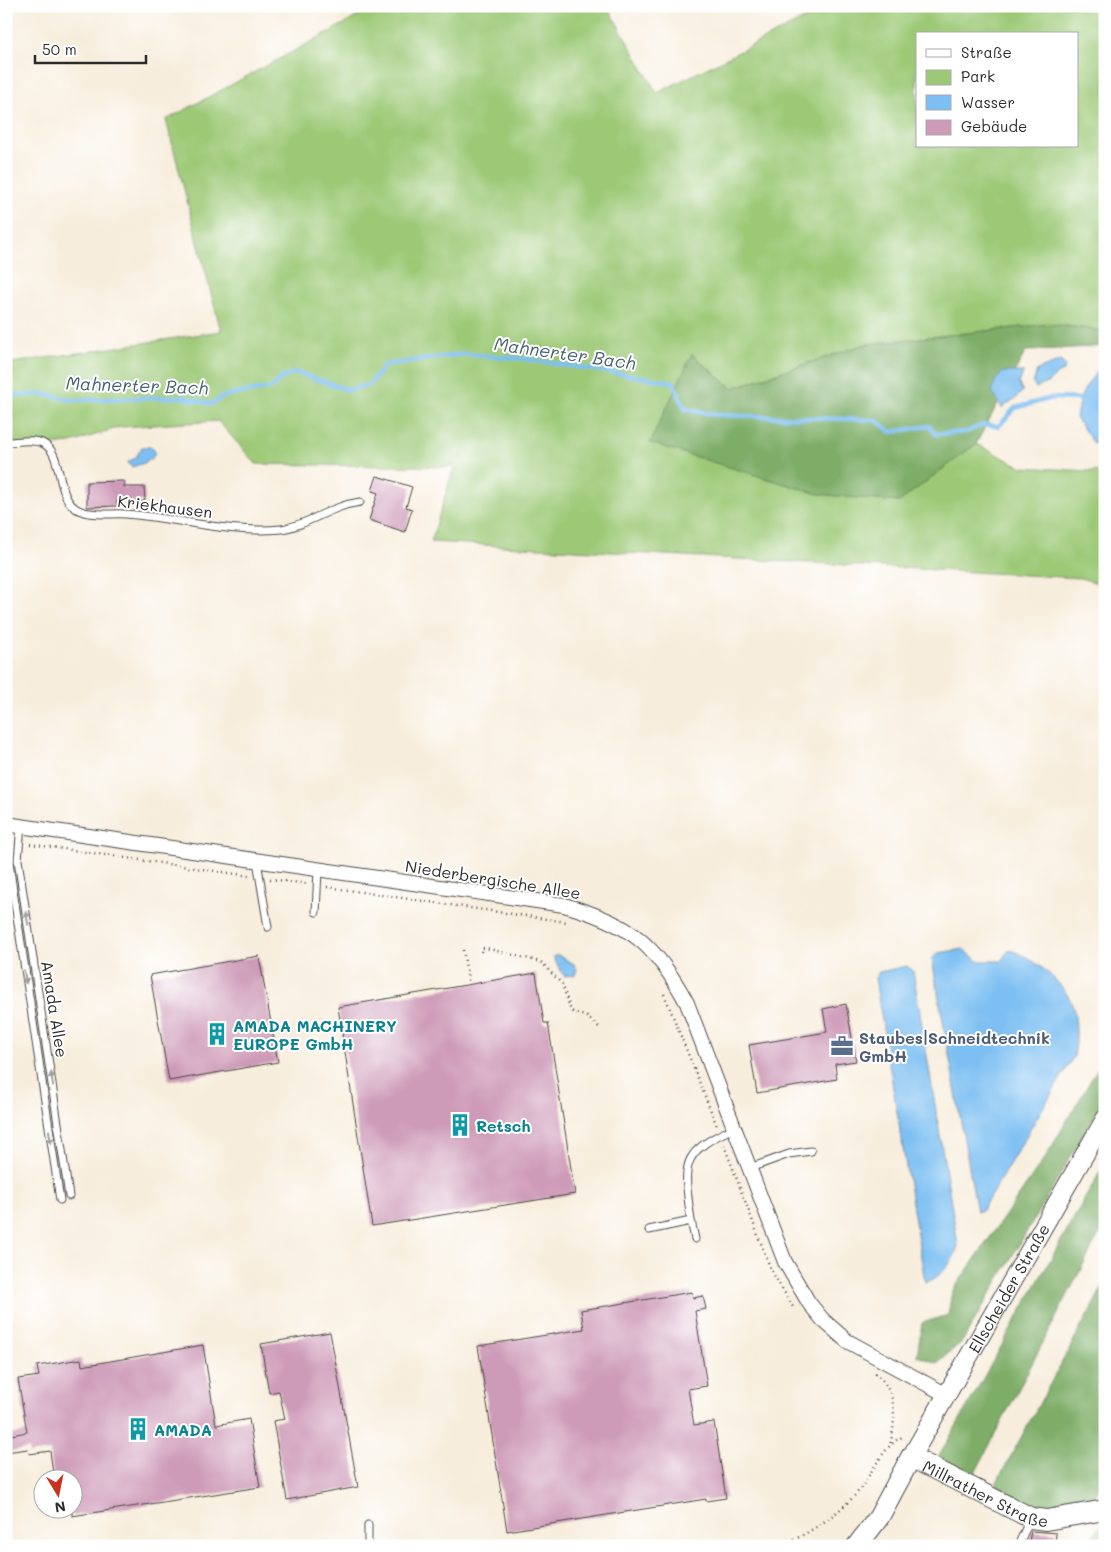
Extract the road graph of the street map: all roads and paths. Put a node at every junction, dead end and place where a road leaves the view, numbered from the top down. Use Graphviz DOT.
graph roads {
  1 [pos="6,442"];
  2 [pos="360,502"];
  3 [pos="6,824"];
  4 [pos="21,826"];
  5 [pos="18,842"];
  6 [pos="6,844"];
  7 [pos="258,861"];
  8 [pos="318,870"];
  9 [pos="260,878"];
  10 [pos="315,885"];
  11 [pos="316,912"];
  12 [pos="570,922"];
  13 [pos="268,927"];
  14 [pos="463,950"];
  15 [pos="481,952"];
  16 [pos="469,985"];
  17 [pos="663,992"];
  18 [pos="599,1027"];
  19 [pos="1105,1119"];
  20 [pos="734,1128"];
  21 [pos="720,1134"];
  22 [pos="811,1151"];
  23 [pos="750,1168"];
  24 [pos="69,1196"];
  25 [pos="60,1200"];
  26 [pos="692,1221"];
  27 [pos="649,1230"];
  28 [pos="695,1239"];
  29 [pos="795,1310"];
  30 [pos="870,1370"];
  31 [pos="946,1395"];
  32 [pos="890,1445"];
  33 [pos="916,1449"];
  34 [pos="1105,1510"];
  35 [pos="1024,1515"];
  36 [pos="368,1526"];
  37 [pos="693,1544"];
  38 [pos="368,1546"];
  39 [pos="688,1546"];
  40 [pos="780,1546"];
  41 [pos="857,1546"];
  42 [pos="1018,1546"];
  1 -- 2 [label="lane, Kriekhausen"];
  3 -- 4 [label="street, Niederbergische Allee"];
  4 -- 5 [label="lane, Amada Allee"];
  4 -- 7 [label="street, Niederbergische Allee"];
  5 -- 9 [label="path"];
  24 -- 5 [label="lane, Amada Allee, one-way"];
  6 -- 25 [label="lane, Amada Allee, one-way"];
  7 -- 8 [label="street, Niederbergische Allee"];
  7 -- 9 [label="lane"];
  8 -- 10 [label="lane"];
  8 -- 20 [label="street, Niederbergische Allee"];
  9 -- 10 [label="path"];
  9 -- 13 [label="lane"];
  10 -- 11 [label="lane"];
  10 -- 12 [label="path"];
  14 -- 16 [label="path"];
  15 -- 18 [label="path"];
  17 -- 21 [label="path"];
  19 -- 31 [label="street, Ellscheider Straße"];
  20 -- 21 [label="lane"];
  20 -- 23 [label="street, Niederbergische Allee"];
  21 -- 26 [label="lane"];
  21 -- 29 [label="path"];
  22 -- 23 [label="lane"];
  23 -- 31 [label="street, Niederbergische Allee"];
  26 -- 27 [label="lane"];
  26 -- 28 [label="lane"];
  30 -- 32 [label="path"];
  31 -- 33 [label="street, Ellscheider Straße"];
  32 -- 33 [label="path"];
  32 -- 40 [label="path"];
  33 -- 35 [label="main road, Millrather Straße"];
  33 -- 41 [label="main road, Millrather Straße"];
  34 -- 35 [label="main road, Millrather Straße"];
  35 -- 42 [label="lane"];
  36 -- 38 [label="lane"];
  37 -- 39 [label="path"];
}
